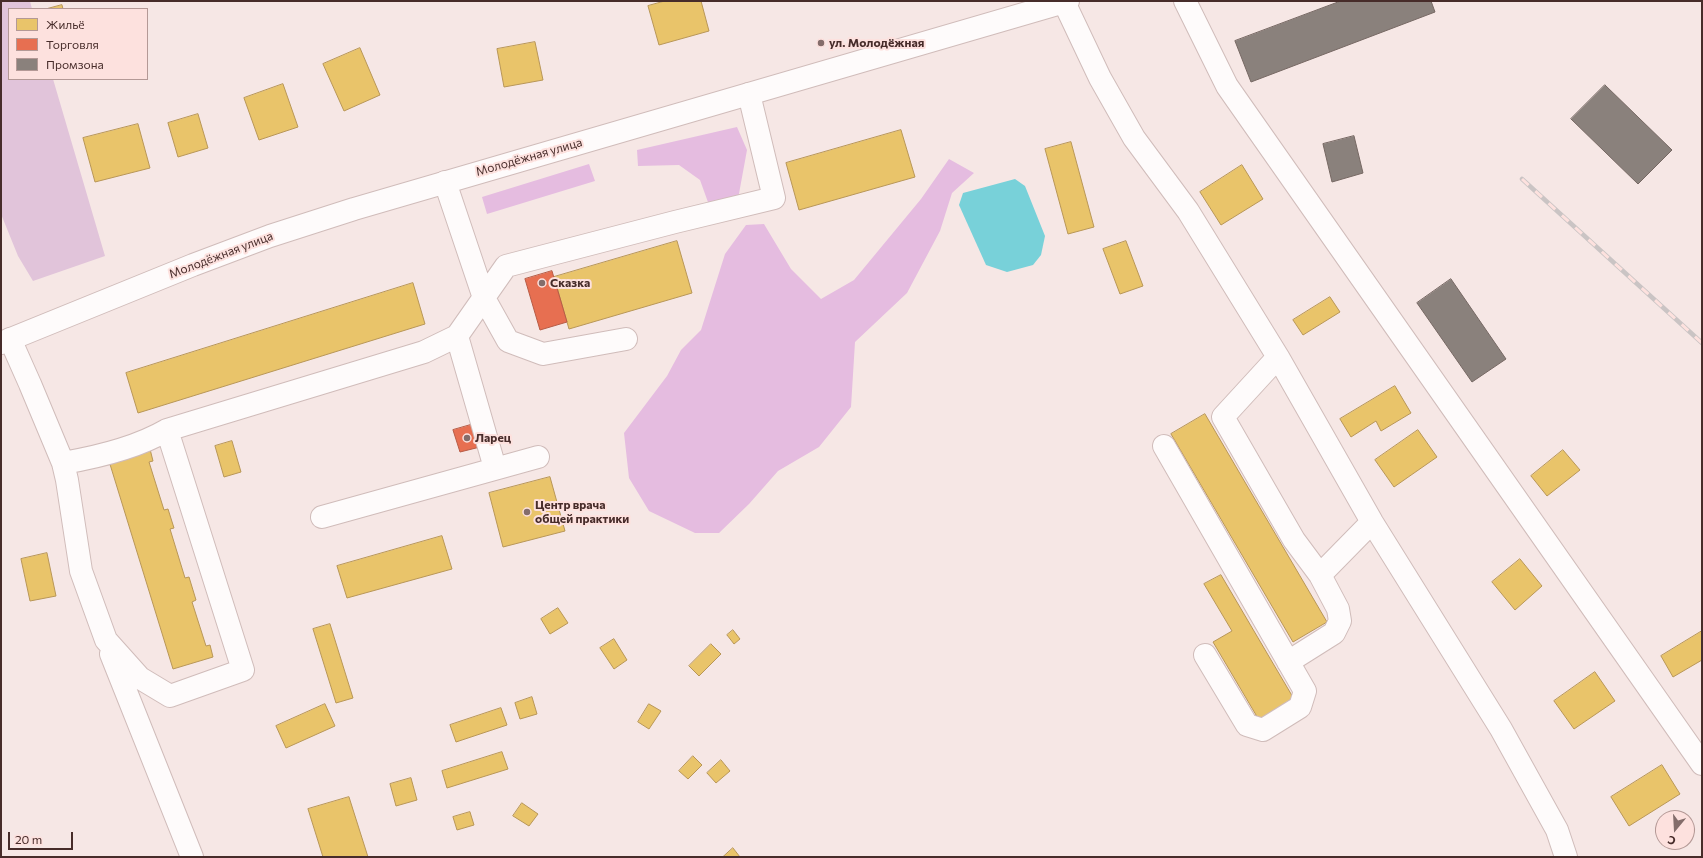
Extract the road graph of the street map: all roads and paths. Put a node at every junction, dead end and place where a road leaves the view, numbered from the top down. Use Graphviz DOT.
graph roads {
  1 [pos="1185,1"];
  2 [pos="1066,2"];
  3 [pos="749,94"];
  4 [pos="445,182"];
  5 [pos="484,298"];
  6 [pos="457,336"];
  7 [pos="626,339"];
  8 [pos="5,341"];
  9 [pos="1278,356"];
  10 [pos="167,430"];
  11 [pos="1164,446"];
  12 [pos="538,457"];
  13 [pos="63,462"];
  14 [pos="495,468"];
  15 [pos="322,517"];
  16 [pos="1372,522"];
  17 [pos="1320,575"];
  18 [pos="106,640"];
  19 [pos="1205,654"];
  20 [pos="1288,662"];
  21 [pos="1702,764"];
  22 [pos="192,857"];
  23 [pos="1566,857"];
  1 -- 21 [label="street"];
  2 -- 3 [label="street, Молодёжная улица"];
  2 -- 9 [label="street"];
  3 -- 4 [label="street, Молодёжная улица"];
  3 -- 5 [label="street"];
  4 -- 5 [label="street"];
  4 -- 8 [label="street, Молодёжная улица"];
  5 -- 6 [label="street"];
  5 -- 7 [label="street"];
  6 -- 10 [label="street"];
  6 -- 14 [label="street"];
  8 -- 13 [label="street"];
  9 -- 16 [label="street"];
  9 -- 17 [label="street"];
  10 -- 13 [label="street"];
  10 -- 18 [label="street"];
  11 -- 20 [label="street"];
  12 -- 14 [label="street"];
  13 -- 18 [label="street"];
  14 -- 15 [label="street"];
  16 -- 17 [label="street"];
  16 -- 23 [label="street"];
  17 -- 20 [label="street"];
  18 -- 22 [label="street"];
  19 -- 20 [label="street"];
}
